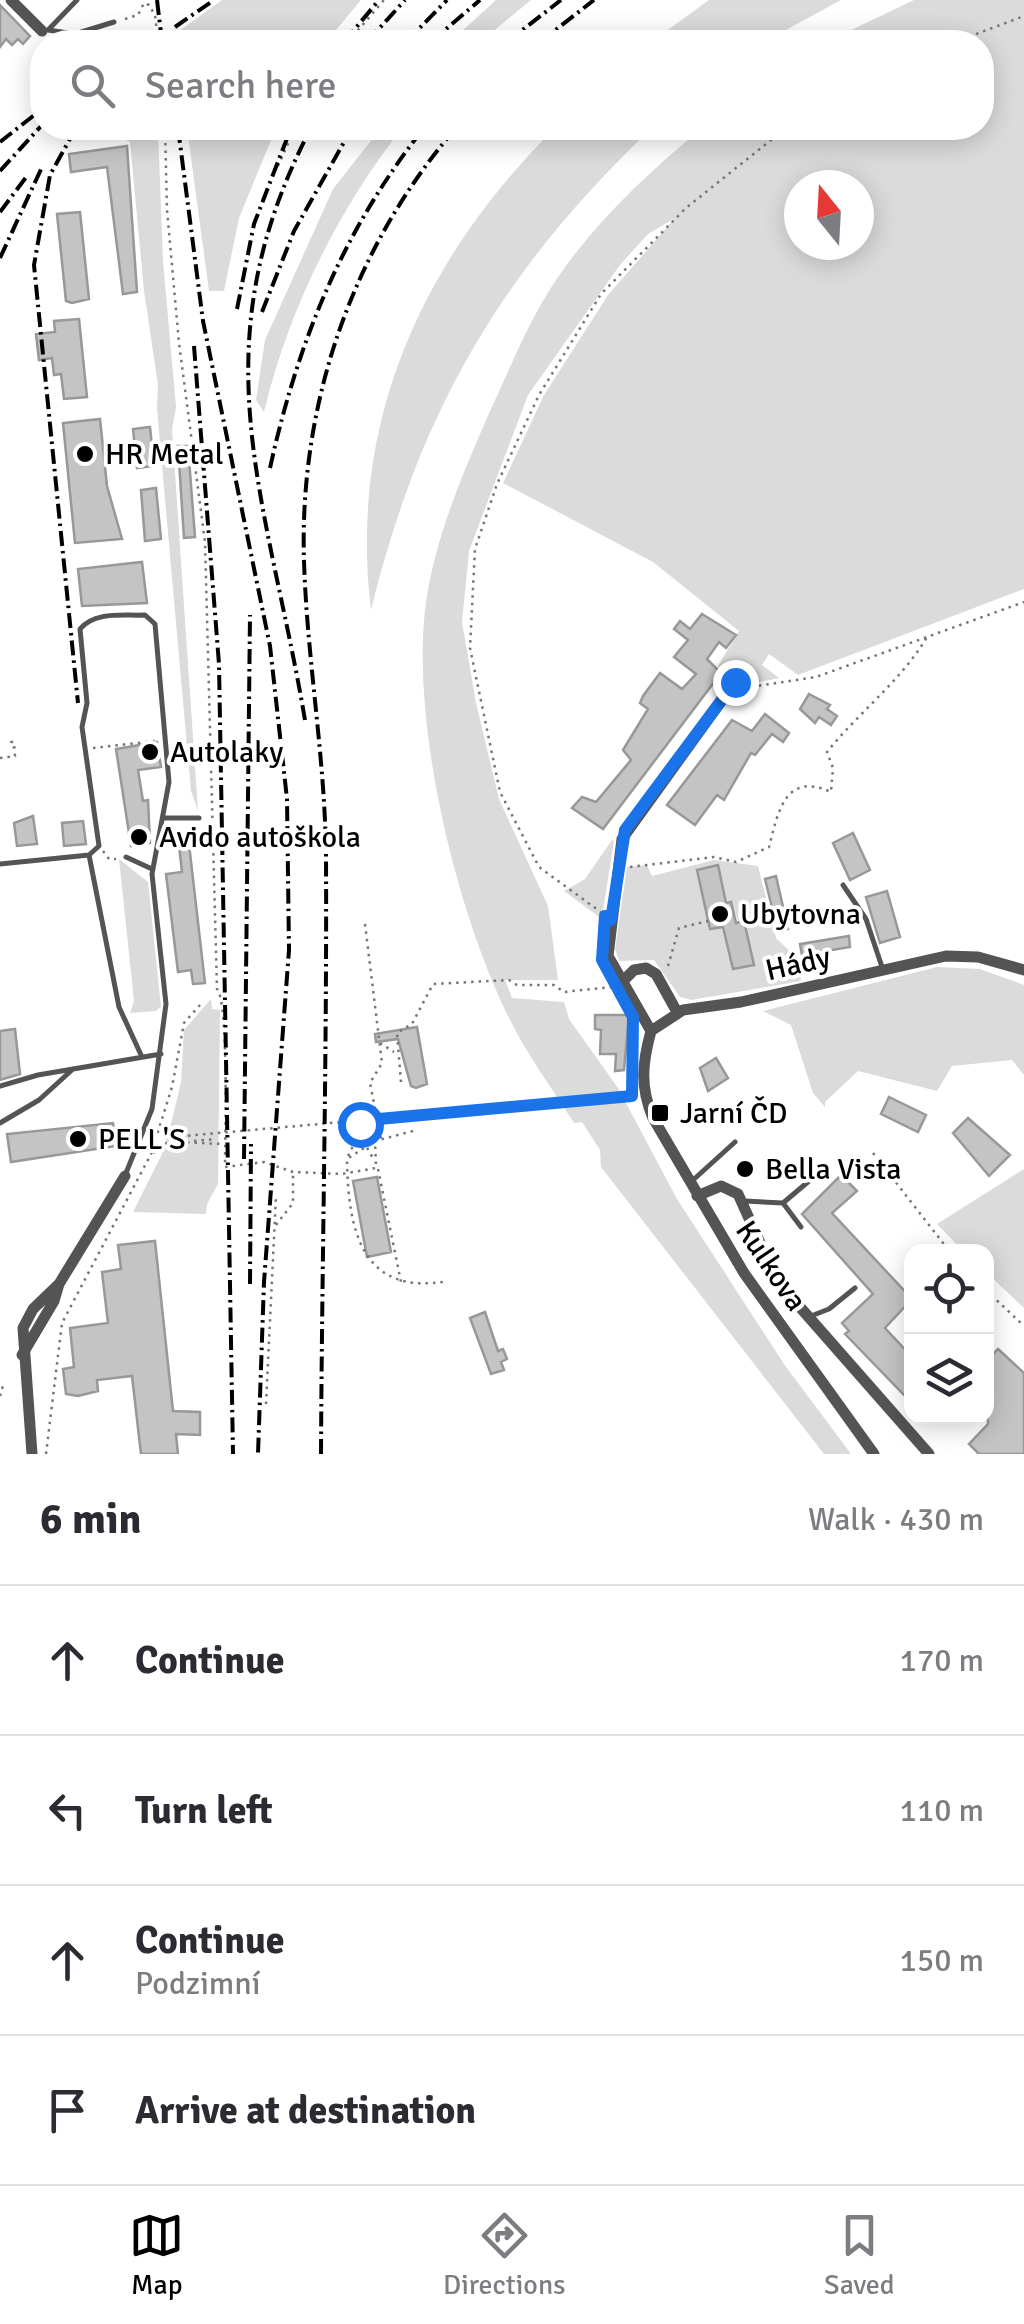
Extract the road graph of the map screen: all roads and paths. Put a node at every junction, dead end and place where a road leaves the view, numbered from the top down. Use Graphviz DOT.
graph roads {
  1 [pos="11,0"];
  2 [pos="77,0"];
  3 [pos="384,0"];
  4 [pos="1024,16"];
  5 [pos="114,22"];
  6 [pos="45,30"];
  7 [pos="88,30"];
  8 [pos="157,30"];
  9 [pos="358,30"];
  10 [pos="987,30"];
  11 [pos="165,140"];
  12 [pos="290,140"];
  13 [pos="771,140"];
  14 [pos="278,166"];
  15 [pos="1024,602"];
  16 [pos="927,637"];
  17 [pos="732,686"];
  18 [pos="165,739"];
  19 [pos="14,748"];
  20 [pos="101,748"];
  21 [pos="0,758"];
  22 [pos="164,818"];
  23 [pos="199,818"];
  24 [pos="89,855"];
  25 [pos="126,857"];
  26 [pos="627,857"];
  27 [pos="0,864"];
  28 [pos="622,867"];
  29 [pos="152,869"];
  30 [pos="843,886"];
  31 [pos="607,900"];
  32 [pos="608,918"];
  33 [pos="708,921"];
  34 [pos="365,924"];
  35 [pos="657,964"];
  36 [pos="883,970"];
  37 [pos="1024,970"];
  38 [pos="615,981"];
  39 [pos="603,991"];
  40 [pos="200,1005"];
  41 [pos="677,1012"];
  42 [pos="633,1017"];
  43 [pos="651,1032"];
  44 [pos="378,1043"];
  45 [pos="161,1054"];
  46 [pos="397,1054"];
  47 [pos="142,1058"];
  48 [pos="74,1069"];
  49 [pos="632,1070"];
  50 [pos="401,1082"];
  51 [pos="632,1083"];
  52 [pos="0,1086"];
  53 [pos="346,1122"];
  54 [pos="0,1123"];
  55 [pos="413,1131"];
  56 [pos="359,1135"];
  57 [pos="177,1136"];
  58 [pos="381,1139"];
  59 [pos="375,1140"];
  60 [pos="735,1142"];
  61 [pos="225,1144"];
  62 [pos="365,1145"];
  63 [pos="873,1153"];
  64 [pos="152,1154"];
  65 [pos="347,1159"];
  66 [pos="828,1165"];
  67 [pos="376,1166"];
  68 [pos="293,1172"];
  69 [pos="347,1174"];
  70 [pos="124,1176"];
  71 [pos="690,1182"];
  72 [pos="276,1196"];
  73 [pos="697,1196"];
  74 [pos="742,1201"];
  75 [pos="784,1202"];
  76 [pos="800,1227"];
  77 [pos="274,1229"];
  78 [pos="944,1244"];
  79 [pos="448,1281"];
  80 [pos="403,1285"];
  81 [pos="855,1288"];
  82 [pos="994,1298"];
  83 [pos="808,1316"];
  84 [pos="1024,1326"];
  85 [pos="4,1382"];
  86 [pos="0,1396"];
  87 [pos="266,1404"];
  88 [pos="32,1454"];
  89 [pos="46,1454"];
  90 [pos="874,1454"];
  91 [pos="929,1454"];
  1 -- 6 [label="street"];
  2 -- 6 [label="lane"];
  3 -- 9 [label="path"];
  4 -- 10 [label="path"];
  5 -- 7 [label="lane"];
  5 -- 8 [label="path"];
  11 -- 61 [label="path"];
  12 -- 14 [label="path"];
  13 -- 32 [label="path"];
  15 -- 16 [label="path"];
  16 -- 17 [label="path"];
  16 -- 28 [label="path"];
  17 -- 28 [label="street"];
  18 -- 20 [label="path"];
  18 -- 22 [label="lane"];
  18 -- 24 [label="lane"];
  19 -- 21 [label="path"];
  22 -- 23 [label="lane"];
  22 -- 29 [label="lane"];
  24 -- 27 [label="lane"];
  24 -- 47 [label="lane"];
  25 -- 29 [label="lane"];
  26 -- 28 [label="path"];
  28 -- 32 [label="street"];
  29 -- 45 [label="lane"];
  30 -- 36 [label="lane"];
  31 -- 32 [label="path"];
  32 -- 38 [label="street"];
  33 -- 35 [label="path"];
  34 -- 44 [label="path"];
  36 -- 37 [label="street, Hády"];
  36 -- 41 [label="street, Hády"];
  38 -- 41 [label="street"];
  38 -- 43 [label="street"];
  39 -- 46 [label="path"];
  40 -- 64 [label="path"];
  41 -- 43 [label="street, Hády"];
  42 -- 49 [label="path"];
  43 -- 71 [label="street, Kulkova"];
  44 -- 46 [label="path"];
  44 -- 58 [label="path"];
  45 -- 47 [label="lane"];
  45 -- 70 [label="lane"];
  46 -- 50 [label="path"];
  47 -- 48 [label="lane"];
  48 -- 52 [label="lane"];
  48 -- 54 [label="lane"];
  51 -- 53 [label="path"];
  53 -- 56 [label="path"];
  53 -- 57 [label="path"];
  55 -- 58 [label="path"];
  56 -- 62 [label="path"];
  56 -- 65 [label="path"];
  57 -- 61 [label="path"];
  57 -- 64 [label="path"];
  58 -- 59 [label="path"];
  59 -- 62 [label="path"];
  59 -- 67 [label="path"];
  60 -- 71 [label="lane"];
  61 -- 68 [label="path"];
  62 -- 65 [label="path"];
  62 -- 67 [label="path"];
  63 -- 78 [label="path"];
  64 -- 89 [label="path"];
  65 -- 69 [label="path"];
  66 -- 75 [label="lane"];
  67 -- 69 [label="path"];
  67 -- 80 [label="path"];
  68 -- 69 [label="path"];
  68 -- 77 [label="path"];
  69 -- 80 [label="path"];
  70 -- 88 [label="street"];
  71 -- 73 [label="street, Kulkova"];
  72 -- 77 [label="path"];
  73 -- 74 [label="street"];
  73 -- 90 [label="street, Kulkova"];
  74 -- 75 [label="lane"];
  74 -- 83 [label="street"];
  75 -- 76 [label="lane"];
  77 -- 87 [label="path"];
  79 -- 80 [label="path"];
  81 -- 83 [label="lane"];
  82 -- 84 [label="path"];
  83 -- 91 [label="street"];
  85 -- 86 [label="path"];
}
